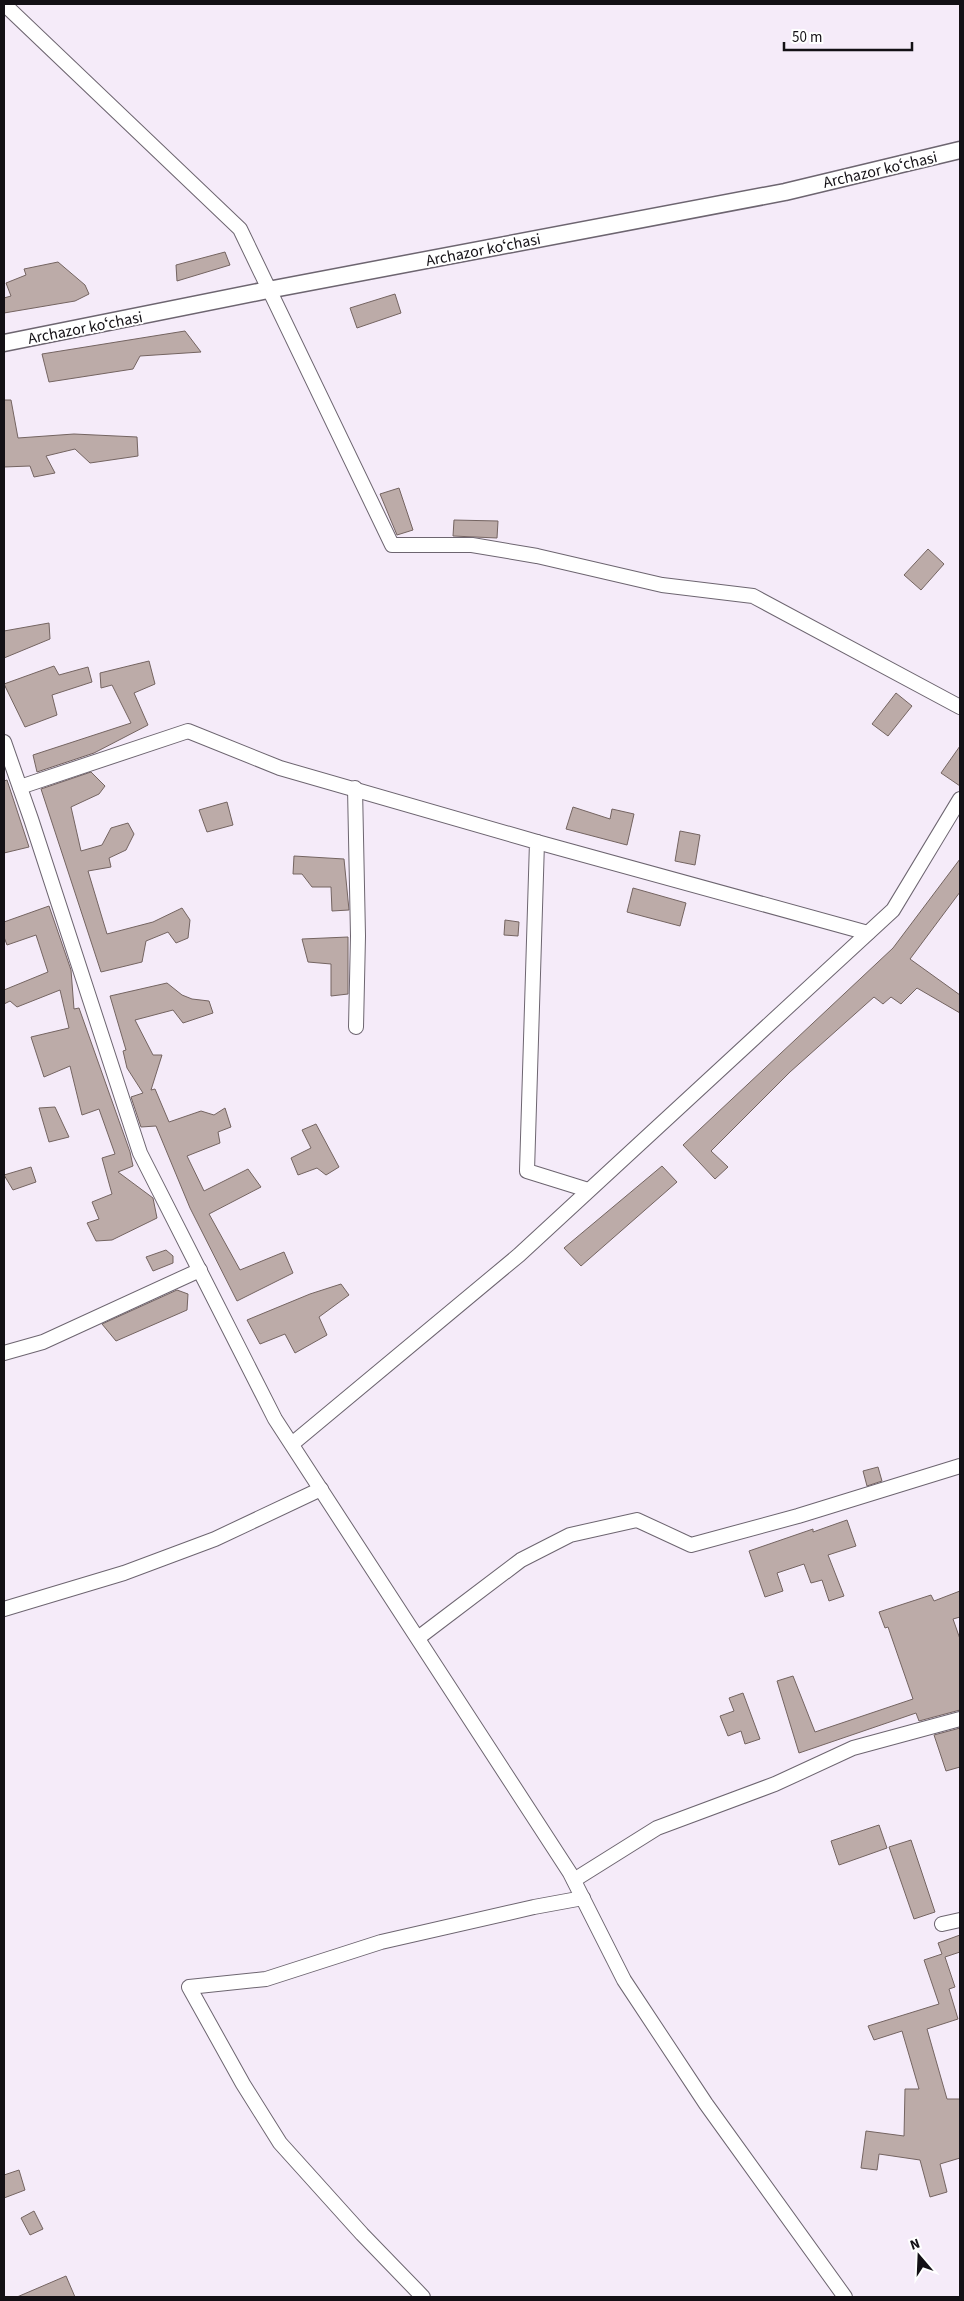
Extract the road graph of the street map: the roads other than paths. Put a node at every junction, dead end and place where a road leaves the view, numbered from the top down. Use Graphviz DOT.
graph roads {
  1 [pos="4,4"];
  2 [pos="960,150"];
  3 [pos="268,290"];
  4 [pos="4,343"];
  5 [pos="960,707"];
  6 [pos="4,742"];
  7 [pos="13,783"];
  8 [pos="354,788"];
  9 [pos="960,799"];
  10 [pos="537,842"];
  11 [pos="868,933"];
  12 [pos="356,1027"];
  13 [pos="588,1190"];
  14 [pos="200,1270"];
  15 [pos="4,1353"];
  16 [pos="292,1444"];
  17 [pos="960,1466"];
  18 [pos="321,1489"];
  19 [pos="4,1609"];
  20 [pos="418,1638"];
  21 [pos="960,1719"];
  22 [pos="574,1880"];
  23 [pos="583,1898"];
  24 [pos="960,1920"];
  25 [pos="942,1924"];
  26 [pos="423,2297"];
  27 [pos="845,2297"];
  1 -- 3 [label="street"];
  2 -- 3 [label="street, Archazor koʻchasi"];
  3 -- 4 [label="street, Archazor koʻchasi"];
  3 -- 5 [label="street"];
  6 -- 7 [label="street"];
  7 -- 8 [label="street"];
  7 -- 14 [label="street"];
  8 -- 10 [label="street"];
  8 -- 12 [label="street"];
  9 -- 11 [label="street"];
  10 -- 11 [label="street"];
  10 -- 13 [label="street"];
  11 -- 13 [label="street"];
  13 -- 16 [label="street"];
  14 -- 15 [label="street"];
  14 -- 16 [label="street"];
  16 -- 18 [label="street"];
  17 -- 20 [label="street"];
  18 -- 19 [label="street"];
  18 -- 20 [label="street"];
  20 -- 22 [label="street"];
  21 -- 22 [label="street"];
  22 -- 23 [label="street"];
  23 -- 26 [label="street"];
  23 -- 27 [label="street"];
  24 -- 25 [label="street"];
}
